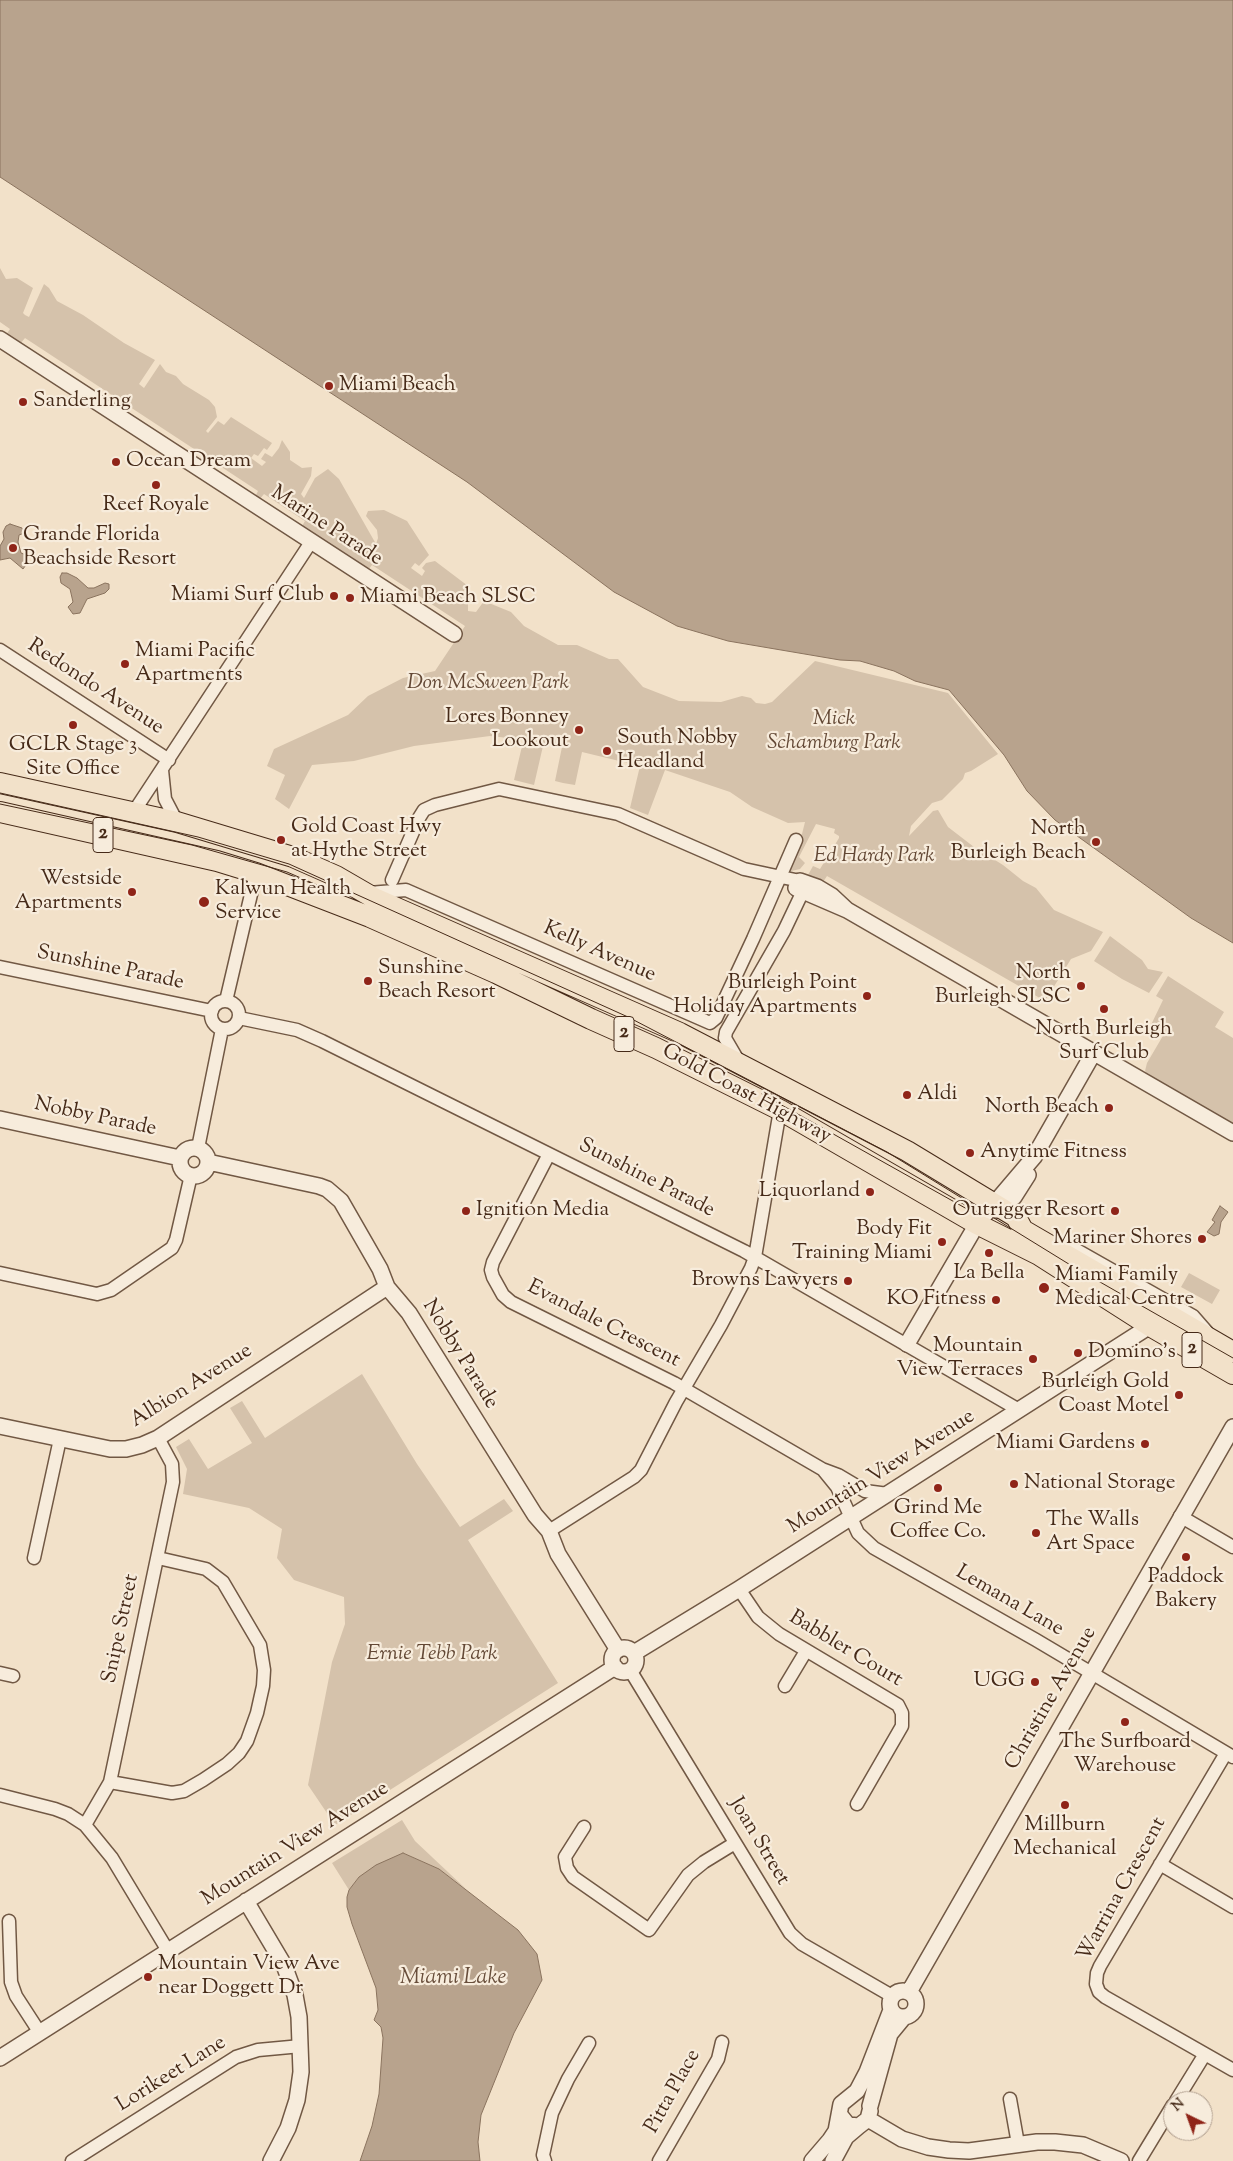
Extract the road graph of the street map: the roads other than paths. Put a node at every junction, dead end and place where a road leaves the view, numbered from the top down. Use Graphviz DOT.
graph roads {
  1 [pos="0,339"];
  2 [pos="311,542"];
  3 [pos="454,634"];
  4 [pos="0,650"];
  5 [pos="168,761"];
  6 [pos="0,783"];
  7 [pos="0,812"];
  8 [pos="133,813"];
  9 [pos="177,822"];
  10 [pos="796,840"];
  11 [pos="256,873"];
  12 [pos="392,880"];
  13 [pos="778,880"];
  14 [pos="801,886"];
  15 [pos="364,893"];
  16 [pos="0,967"];
  17 [pos="226,1001"];
  18 [pos="212,1011"];
  19 [pos="239,1018"];
  20 [pos="222,1029"];
  21 [pos="1094,1052"];
  22 [pos="740,1064"];
  23 [pos="780,1110"];
  24 [pos="0,1119"];
  25 [pos="1233,1133"];
  26 [pos="198,1148"];
  27 [pos="549,1154"];
  28 [pos="1034,1157"];
  29 [pos="180,1158"];
  30 [pos="208,1162"];
  31 [pos="191,1175"];
  32 [pos="1026,1181"];
  33 [pos="997,1206"];
  34 [pos="977,1224"];
  35 [pos="1035,1231"];
  36 [pos="755,1257"];
  37 [pos="0,1273"];
  38 [pos="387,1287"];
  39 [pos="1150,1326"];
  40 [pos="907,1344"];
  41 [pos="1233,1352"];
  42 [pos="1233,1374"];
  43 [pos="684,1389"];
  44 [pos="1019,1410"];
  45 [pos="0,1426"];
  46 [pos="1233,1427"];
  47 [pos="158,1438"];
  48 [pos="60,1439"];
  49 [pos="822,1469"];
  50 [pos="888,1494"];
  51 [pos="1180,1516"];
  52 [pos="851,1518"];
  53 [pos="549,1531"];
  54 [pos="1233,1547"];
  55 [pos="34,1558"];
  56 [pos="158,1558"];
  57 [pos="739,1589"];
  58 [pos="618,1650"];
  59 [pos="806,1652"];
  60 [pos="634,1654"];
  61 [pos="615,1667"];
  62 [pos="630,1670"];
  63 [pos="1091,1674"];
  64 [pos="785,1686"];
  65 [pos="1230,1755"];
  66 [pos="110,1782"];
  67 [pos="0,1795"];
  68 [pos="857,1804"];
  69 [pos="85,1825"];
  70 [pos="584,1827"];
  71 [pos="735,1843"];
  72 [pos="1160,1864"];
  73 [pos="246,1901"];
  74 [pos="1233,1907"];
  75 [pos="9,1921"];
  76 [pos="168,1951"];
  77 [pos="909,1992"];
  78 [pos="896,2008"];
  79 [pos="40,2033"];
  80 [pos="589,2042"];
  81 [pos="722,2042"];
  82 [pos="301,2046"];
  83 [pos="1205,2054"];
  84 [pos="0,2058"];
  85 [pos="1233,2070"];
  86 [pos="1182,2091"];
  87 [pos="850,2096"];
  88 [pos="1010,2098"];
  89 [pos="840,2115"];
  90 [pos="866,2117"];
  91 [pos="1163,2121"];
  92 [pos="1018,2144"];
  93 [pos="968,2156"];
  94 [pos="72,2161"];
  95 [pos="271,2161"];
  96 [pos="545,2161"];
  97 [pos="659,2161"];
  98 [pos="812,2161"];
  99 [pos="832,2161"];
  100 [pos="1121,2161"];
  101 [pos="1139,2161"];
  1 -- 2 [label="street, Marine Parade"];
  2 -- 3 [label="street, Marine Parade"];
  2 -- 5 [label="street"];
  4 -- 5 [label="street, Redondo Avenue"];
  5 -- 8 [label="street"];
  5 -- 9 [label="street"];
  6 -- 8 [label="highway, Gold Coast Highway / 2"];
  7 -- 11 [label="highway, Gold Coast Highway / 2"];
  8 -- 9 [label="highway, Gold Coast Highway / 2"];
  9 -- 15 [label="highway, Gold Coast Highway / 2"];
  10 -- 13 [label="street, Kelly Avenue"];
  11 -- 17 [label="street"];
  11 -- 23 [label="highway, Gold Coast Highway / 2"];
  12 -- 13 [label="street"];
  13 -- 14 [label="street"];
  13 -- 15 [label="street, Kelly Avenue"];
  14 -- 21 [label="street"];
  14 -- 22 [label="street"];
  15 -- 22 [label="highway, Gold Coast Highway / 2"];
  16 -- 18 [label="street, Sunshine Parade"];
  17 -- 18 [label="street"];
  17 -- 19 [label="street"];
  18 -- 20 [label="street"];
  19 -- 20 [label="street"];
  19 -- 27 [label="street, Sunshine Parade"];
  20 -- 26 [label="street"];
  21 -- 25 [label="street"];
  21 -- 28 [label="street"];
  22 -- 33 [label="highway, Gold Coast Highway / 2"];
  23 -- 34 [label="highway, Gold Coast Highway / 2"];
  23 -- 36 [label="street"];
  24 -- 29 [label="street, Nobby Parade"];
  26 -- 29 [label="street"];
  26 -- 30 [label="street"];
  27 -- 36 [label="street, Sunshine Parade"];
  27 -- 43 [label="street, Evandale Crescent"];
  28 -- 32 [label="street"];
  28 -- 33 [label="street"];
  29 -- 31 [label="street"];
  30 -- 31 [label="street"];
  30 -- 38 [label="street, Nobby Parade"];
  31 -- 37 [label="street"];
  32 -- 33 [label="street"];
  32 -- 35 [label="street"];
  33 -- 34 [label="street"];
  33 -- 35 [label="highway, Gold Coast Highway / 2"];
  34 -- 39 [label="highway, Gold Coast Highway / 2"];
  34 -- 40 [label="street"];
  35 -- 41 [label="highway, Gold Coast Highway / 2"];
  36 -- 40 [label="street, Sunshine Parade"];
  36 -- 43 [label="street"];
  38 -- 47 [label="street, Albion Avenue"];
  38 -- 53 [label="street, Nobby Parade"];
  39 -- 42 [label="highway, Gold Coast Highway / 2"];
  39 -- 44 [label="street, Mountain View Avenue"];
  40 -- 44 [label="street, Sunshine Parade"];
  43 -- 49 [label="street, Evandale Crescent"];
  43 -- 53 [label="street"];
  44 -- 50 [label="street, Mountain View Avenue"];
  45 -- 48 [label="street, Albion Avenue"];
  46 -- 51 [label="street, Christine Avenue"];
  47 -- 48 [label="street, Albion Avenue"];
  47 -- 56 [label="street, Snipe Street"];
  48 -- 55 [label="street"];
  49 -- 50 [label="street, Evandale Crescent"];
  49 -- 52 [label="street, Evandale Crescent"];
  50 -- 52 [label="street, Mountain View Avenue"];
  51 -- 54 [label="street"];
  51 -- 63 [label="street, Christine Avenue"];
  52 -- 57 [label="street, Mountain View Avenue"];
  52 -- 63 [label="street, Lemana Lane"];
  53 -- 58 [label="street, Nobby Parade"];
  56 -- 66 [label="street, Snipe Street"];
  56 -- 66 [label="street"];
  57 -- 59 [label="street, Babbler Court"];
  57 -- 60 [label="street, Mountain View Avenue"];
  58 -- 60 [label="street"];
  58 -- 61 [label="street"];
  59 -- 64 [label="street"];
  59 -- 68 [label="street, Babbler Court"];
  60 -- 62 [label="street"];
  61 -- 62 [label="street"];
  61 -- 73 [label="street, Mountain View Avenue"];
  62 -- 71 [label="street, Joan Street"];
  63 -- 65 [label="street, Lemana Lane"];
  63 -- 77 [label="street, Christine Avenue"];
  65 -- 72 [label="street, Warrina Crescent"];
  66 -- 69 [label="street, Snipe Street"];
  67 -- 69 [label="street"];
  69 -- 76 [label="street"];
  70 -- 71 [label="street"];
  71 -- 78 [label="street, Joan Street"];
  72 -- 74 [label="street"];
  72 -- 83 [label="street, Warrina Crescent"];
  73 -- 76 [label="street, Mountain View Avenue"];
  73 -- 82 [label="street"];
  75 -- 79 [label="street"];
  76 -- 79 [label="street, Mountain View Avenue"];
  77 -- 78 [label="street"];
  77 -- 78 [label="street"];
  78 -- 87 [label="street"];
  78 -- 90 [label="street"];
  79 -- 84 [label="street, Mountain View Avenue"];
  80 -- 96 [label="street"];
  81 -- 97 [label="street, Pitta Place"];
  82 -- 94 [label="street, Lorikeet Lane"];
  82 -- 95 [label="street"];
  83 -- 85 [label="street, Warrina Crescent"];
  83 -- 86 [label="street"];
  87 -- 89 [label="street"];
  87 -- 90 [label="street"];
  88 -- 92 [label="street"];
  89 -- 90 [label="street"];
  89 -- 98 [label="street"];
  90 -- 93 [label="street"];
  90 -- 99 [label="street"];
  91 -- 101 [label="street"];
  92 -- 93 [label="street"];
  92 -- 100 [label="street"];
}
